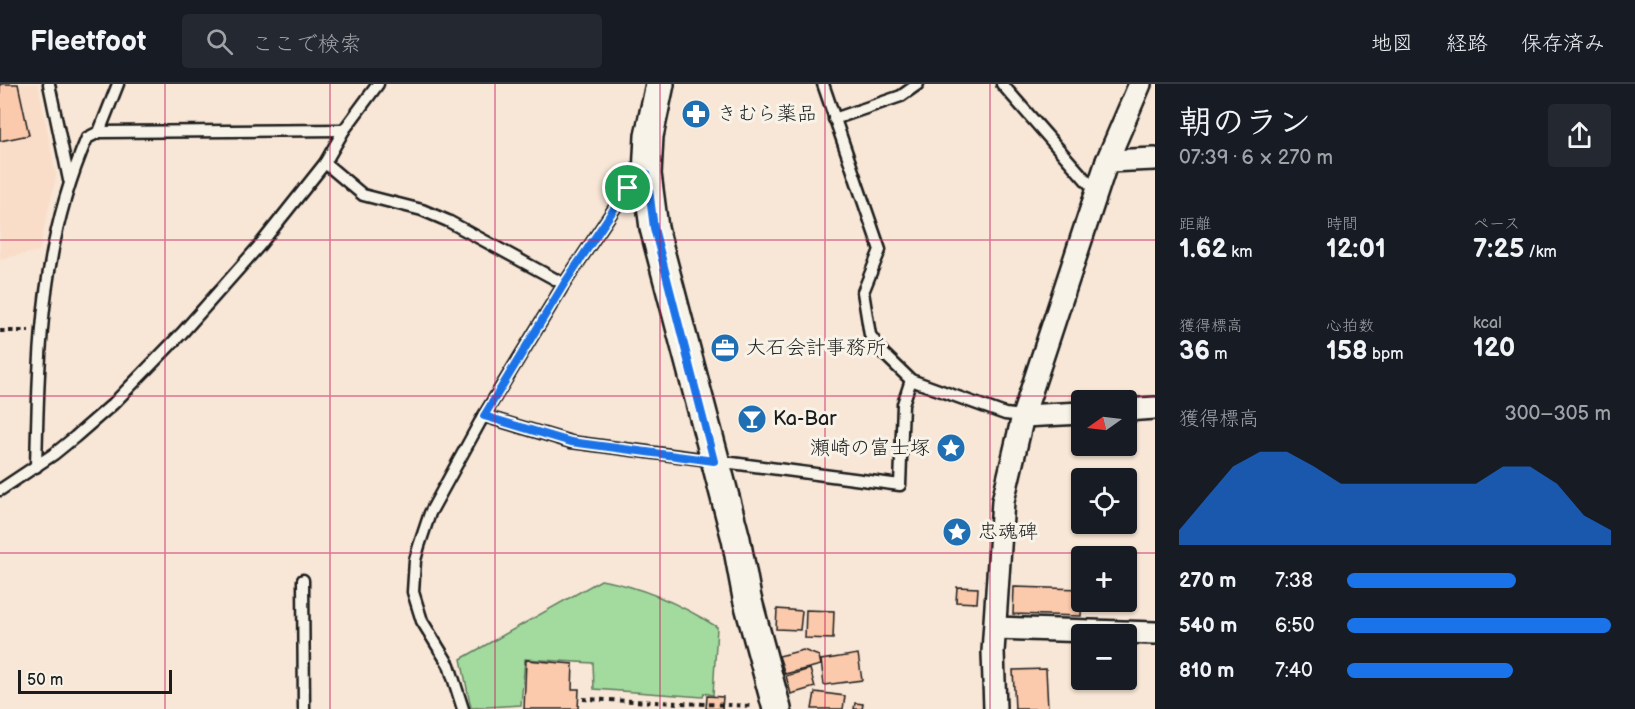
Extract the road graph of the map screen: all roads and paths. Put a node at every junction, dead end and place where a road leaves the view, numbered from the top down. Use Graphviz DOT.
graph roads {
  1 [pos="49,84"];
  2 [pos="118,84"];
  3 [pos="378,84"];
  4 [pos="660,84"];
  5 [pos="823,84"];
  6 [pos="918,84"];
  7 [pos="1002,84"];
  8 [pos="1140,84"];
  9 [pos="834,119"];
  10 [pos="344,130"];
  11 [pos="99,132"];
  12 [pos="1155,159"];
  13 [pos="1107,161"];
  14 [pos="325,162"];
  15 [pos="647,174"];
  16 [pos="69,180"];
  17 [pos="1098,194"];
  18 [pos="564,284"];
  19 [pos="0,331"];
  20 [pos="40,332"];
  21 [pos="911,380"];
  22 [pos="1155,408"];
  23 [pos="1137,409"];
  24 [pos="1071,413"];
  25 [pos="484,416"];
  26 [pos="1023,416"];
  27 [pos="714,461"];
  28 [pos="36,467"];
  29 [pos="0,490"];
  30 [pos="303,580"];
  31 [pos="996,628"];
  32 [pos="1155,633"];
  33 [pos="583,699"];
  34 [pos="767,708"];
  35 [pos="304,709"];
  36 [pos="463,709"];
  37 [pos="995,709"];
  1 -- 16 [label="lane"];
  2 -- 11 [label="lane"];
  3 -- 10 [label="lane"];
  4 -- 15 [label="street"];
  5 -- 9 [label="lane"];
  6 -- 9 [label="lane"];
  7 -- 17 [label="lane"];
  8 -- 13 [label="street"];
  9 -- 21 [label="lane"];
  10 -- 11 [label="lane"];
  10 -- 14 [label="lane"];
  11 -- 16 [label="lane"];
  12 -- 13 [label="street"];
  13 -- 17 [label="street"];
  14 -- 18 [label="lane"];
  14 -- 28 [label="lane"];
  15 -- 18 [label="lane"];
  15 -- 27 [label="street"];
  16 -- 20 [label="lane"];
  17 -- 26 [label="street"];
  18 -- 25 [label="lane"];
  19 -- 20 [label="path"];
  20 -- 28 [label="lane"];
  21 -- 26 [label="lane"];
  21 -- 27 [label="lane"];
  22 -- 23 [label="street"];
  24 -- 26 [label="street"];
  25 -- 27 [label="lane"];
  25 -- 36 [label="lane"];
  26 -- 31 [label="street"];
  27 -- 34 [label="street"];
  28 -- 29 [label="lane"];
  30 -- 35 [label="lane"];
  31 -- 32 [label="street"];
  31 -- 37 [label="street"];
  33 -- 34 [label="path"];
}
